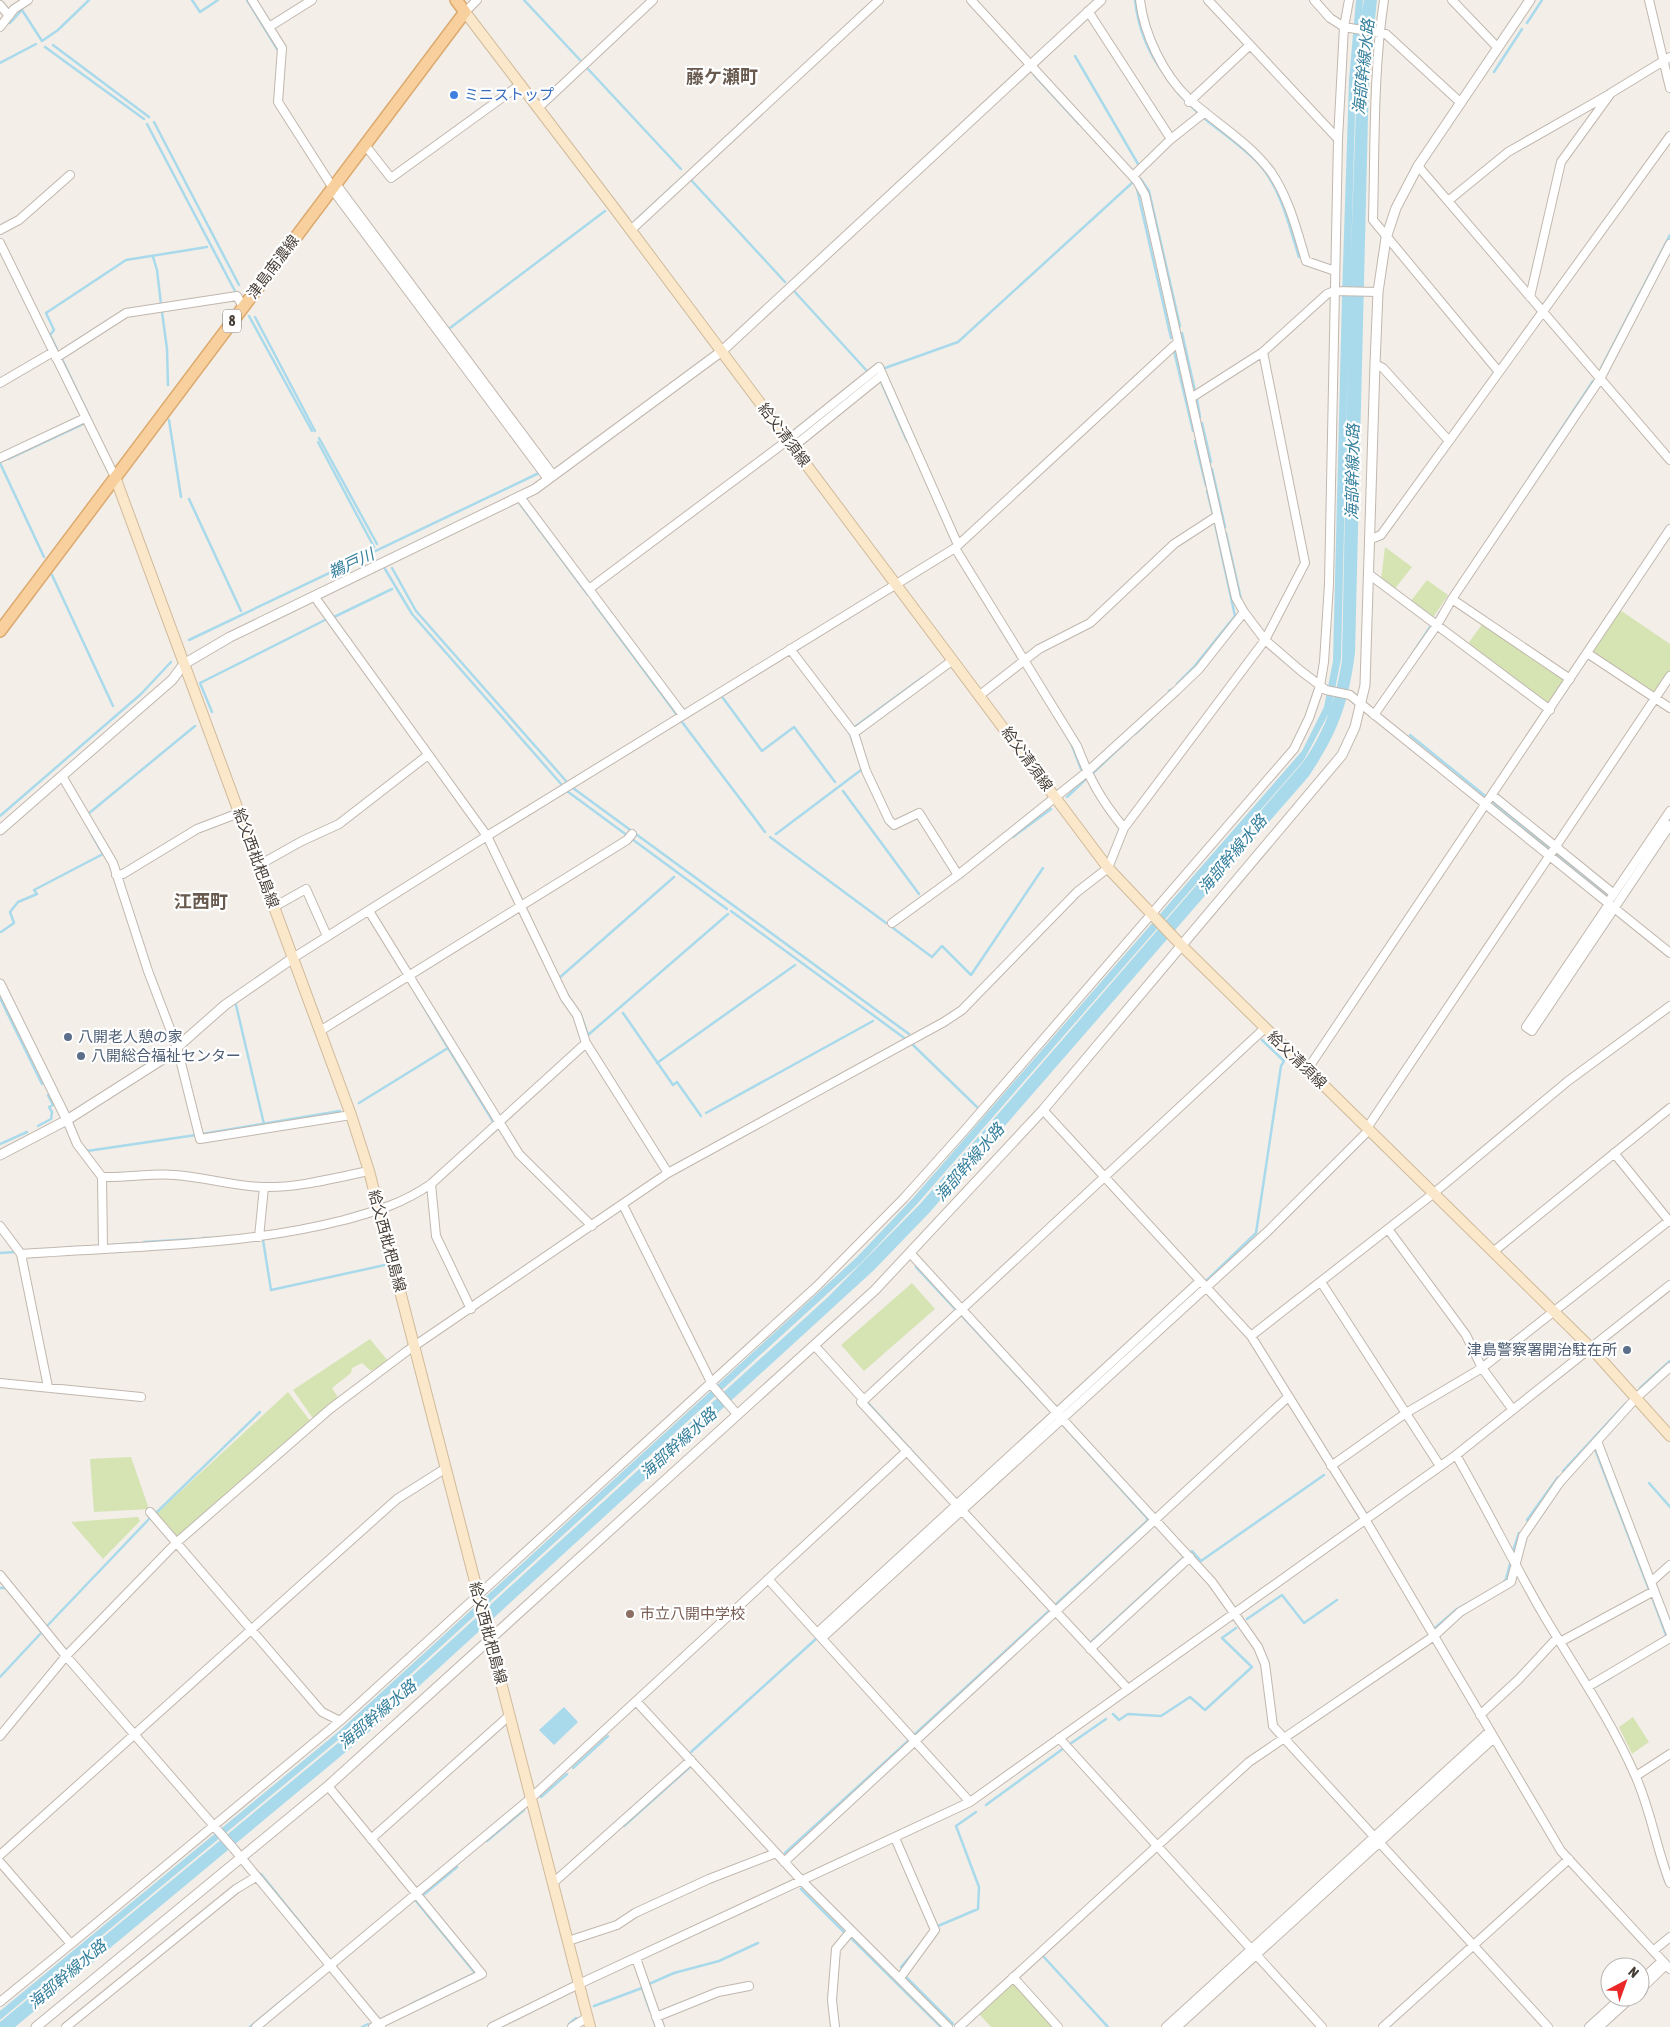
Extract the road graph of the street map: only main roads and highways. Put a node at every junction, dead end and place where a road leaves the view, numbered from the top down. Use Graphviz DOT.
graph roads {
  1 [pos="456,0"];
  2 [pos="465,12"];
  3 [pos="115,477"];
  4 [pos="0,630"];
  5 [pos="1670,1436"];
  6 [pos="589,2022"];
  1 -- 2 [label="main road"];
  2 -- 3 [label="main road, 津島南濃線 / 8"];
  2 -- 5 [label="main road, 給父清須線"];
  3 -- 4 [label="main road, 津島南濃線 / 8"];
  3 -- 6 [label="main road, 給父西枇杷島線"];
}
